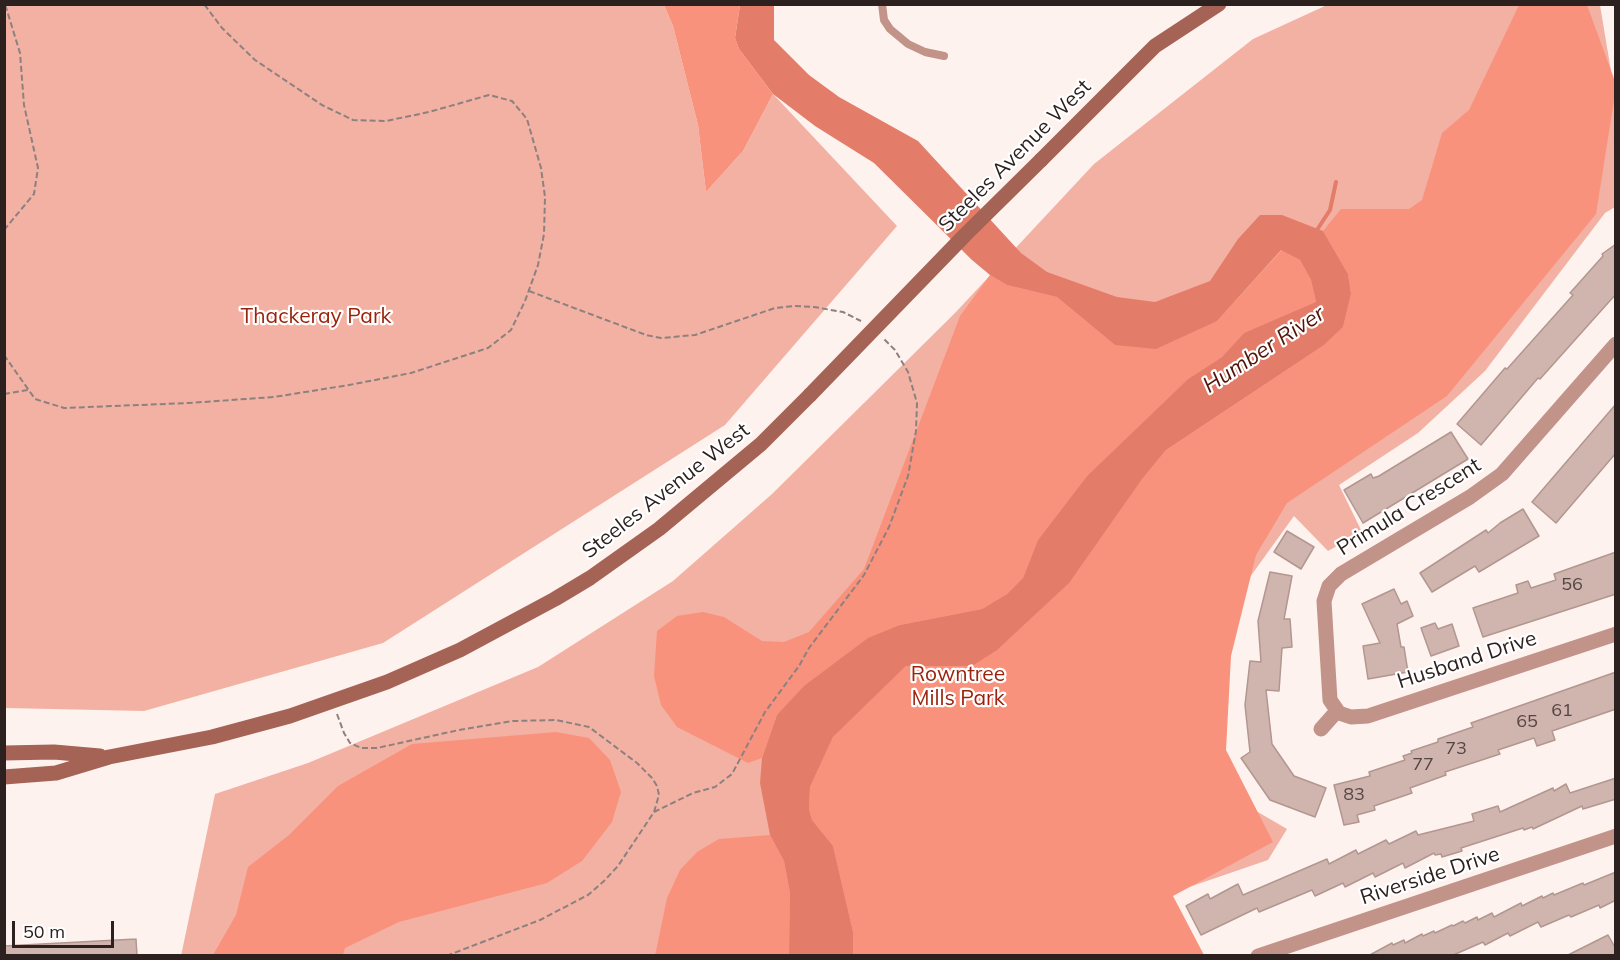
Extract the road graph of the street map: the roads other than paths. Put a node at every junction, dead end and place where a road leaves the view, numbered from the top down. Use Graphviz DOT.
graph roads {
  1 [pos="882,4"];
  2 [pos="1219,4"];
  3 [pos="944,56"];
  4 [pos="1616,344"];
  5 [pos="1616,633"];
  6 [pos="1335,709"];
  7 [pos="1321,729"];
  8 [pos="4,753"];
  9 [pos="109,757"];
  10 [pos="4,777"];
  11 [pos="1616,836"];
  12 [pos="1258,956"];
  1 -- 3 [label="lane"];
  2 -- 9 [label="main road, Steeles Avenue West, bridge"];
  4 -- 6 [label="street, Primula Crescent"];
  5 -- 6 [label="street, Husband Drive"];
  6 -- 7 [label="street"];
  8 -- 9 [label="main road, Steeles Avenue West"];
  9 -- 10 [label="main road, Steeles Avenue West"];
  11 -- 12 [label="street, Riverside Drive"];
}
